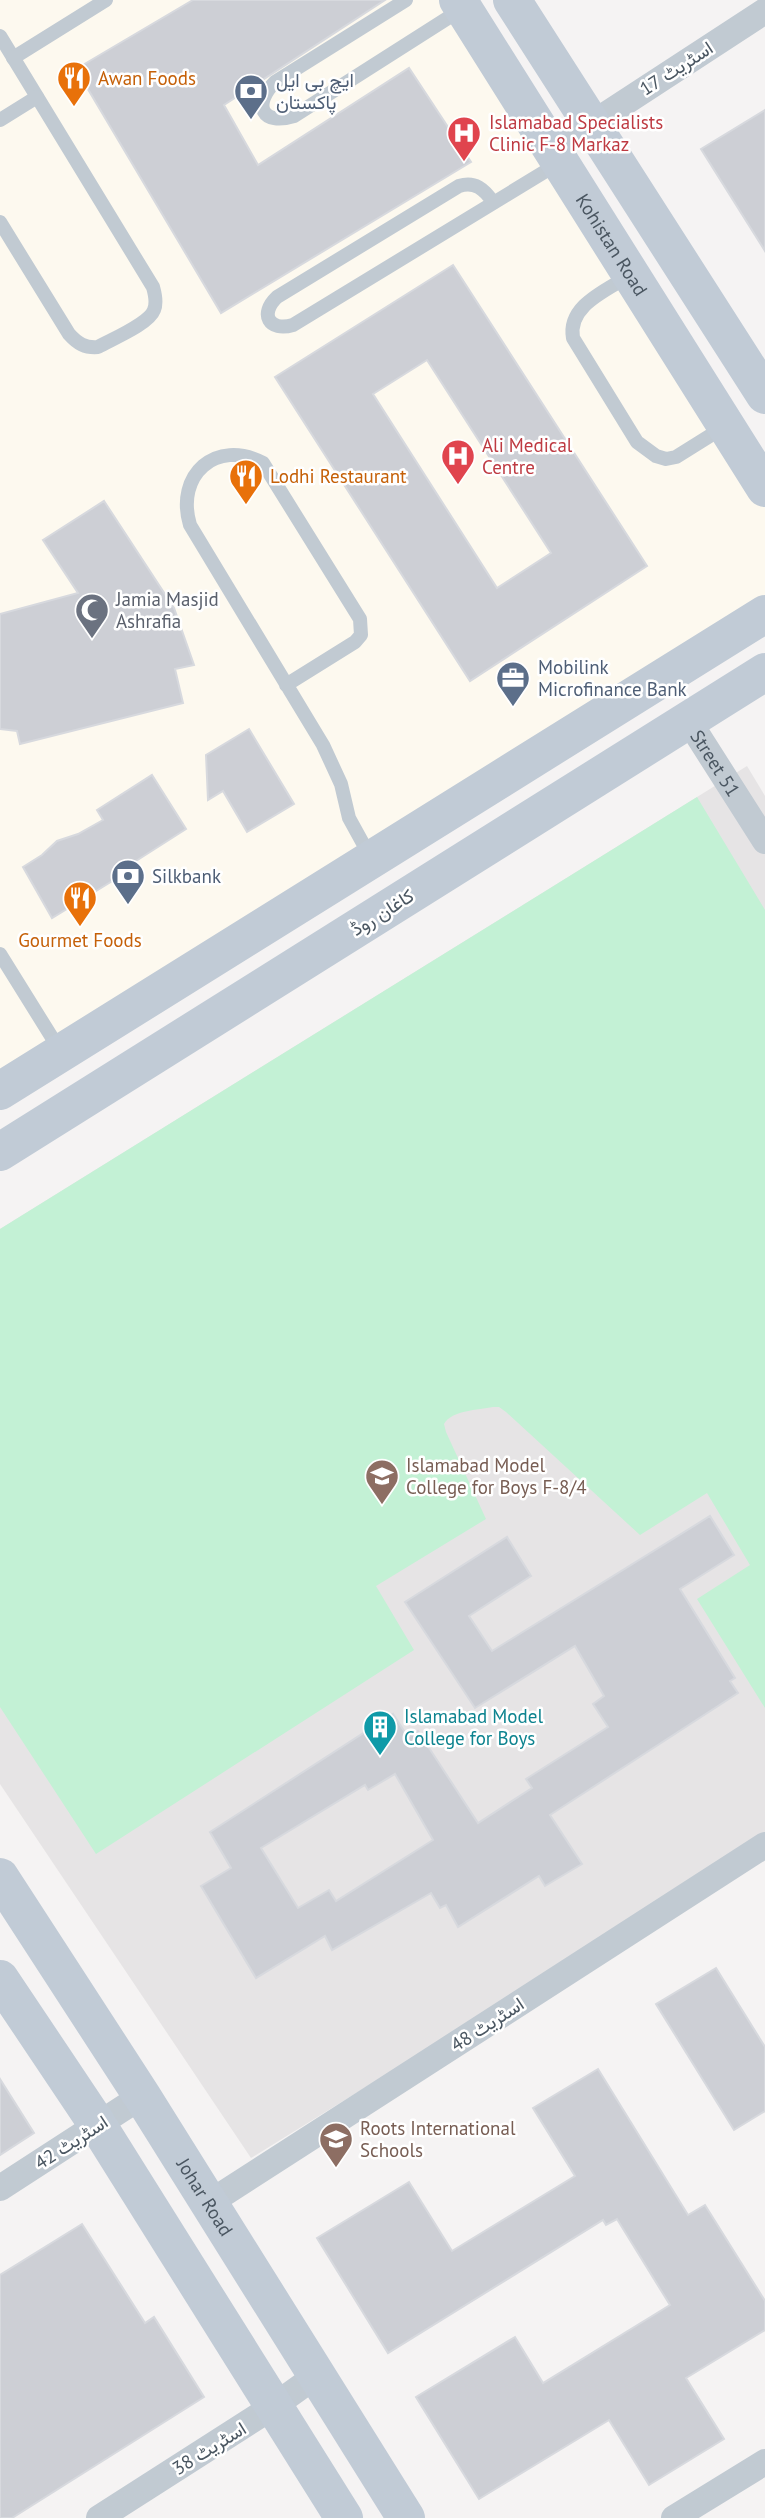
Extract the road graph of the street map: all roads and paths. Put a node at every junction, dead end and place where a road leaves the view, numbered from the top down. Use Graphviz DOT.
graph roads {
  1 [pos="106,0"];
  2 [pos="406,0"];
  3 [pos="512,0"];
  4 [pos="460,4"];
  5 [pos="765,11"];
  6 [pos="0,36"];
  7 [pos="13,58"];
  8 [pos="37,97"];
  9 [pos="0,120"];
  10 [pos="590,124"];
  11 [pos="556,157"];
  12 [pos="493,202"];
  13 [pos="0,222"];
  14 [pos="631,275"];
  15 [pos="765,395"];
  16 [pos="726,426"];
  17 [pos="765,488"];
  18 [pos="765,614"];
  19 [pos="765,672"];
  20 [pos="286,685"];
  21 [pos="688,720"];
  22 [pos="765,841"];
  23 [pos="367,862"];
  24 [pos="389,908"];
  25 [pos="0,954"];
  26 [pos="61,1053"];
  27 [pos="0,1091"];
  28 [pos="0,1153"];
  29 [pos="765,1845"];
  30 [pos="0,1877"];
  31 [pos="0,1979"];
  32 [pos="142,2096"];
  33 [pos="97,2124"];
  34 [pos="0,2188"];
  35 [pos="209,2203"];
  36 [pos="317,2375"];
  37 [pos="274,2406"];
  38 [pos="765,2462"];
  39 [pos="99,2518"];
  40 [pos="344,2518"];
  41 [pos="406,2518"];
  42 [pos="674,2518"];
  1 -- 7 [label="lane"];
  2 -- 4 [label="lane"];
  3 -- 10 [label="street"];
  4 -- 11 [label="street, Kohistan Road"];
  5 -- 10 [label="street, اسٹریٹ 17"];
  6 -- 7 [label="lane"];
  7 -- 8 [label="lane"];
  8 -- 9 [label="lane"];
  8 -- 13 [label="lane"];
  10 -- 11 [label="street, اسٹریٹ 17"];
  10 -- 15 [label="street"];
  11 -- 12 [label="lane"];
  11 -- 14 [label="street, Kohistan Road"];
  12 -- 12 [label="lane"];
  14 -- 16 [label="street, Kohistan Road"];
  14 -- 16 [label="lane"];
  16 -- 17 [label="street, Kohistan Road"];
  18 -- 23 [label="street"];
  19 -- 21 [label="street, کاغان روڈ"];
  20 -- 20 [label="lane"];
  20 -- 23 [label="lane"];
  21 -- 22 [label="street, Street 51"];
  21 -- 24 [label="street, کاغان روڈ"];
  23 -- 24 [label="street"];
  23 -- 26 [label="street"];
  24 -- 28 [label="street, کاغان روڈ"];
  25 -- 26 [label="lane"];
  26 -- 27 [label="street"];
  29 -- 35 [label="street, اسٹریٹ 48"];
  30 -- 32 [label="street, Johar Road"];
  31 -- 33 [label="street"];
  32 -- 33 [label="street, اسٹریٹ 42"];
  32 -- 35 [label="street, Johar Road"];
  33 -- 34 [label="street, اسٹریٹ 42"];
  33 -- 37 [label="street"];
  35 -- 36 [label="street, Johar Road"];
  36 -- 37 [label="street, اسٹریٹ 38"];
  36 -- 41 [label="street, Johar Road"];
  37 -- 39 [label="street, اسٹریٹ 38"];
  37 -- 40 [label="street"];
  38 -- 42 [label="street"];
}
